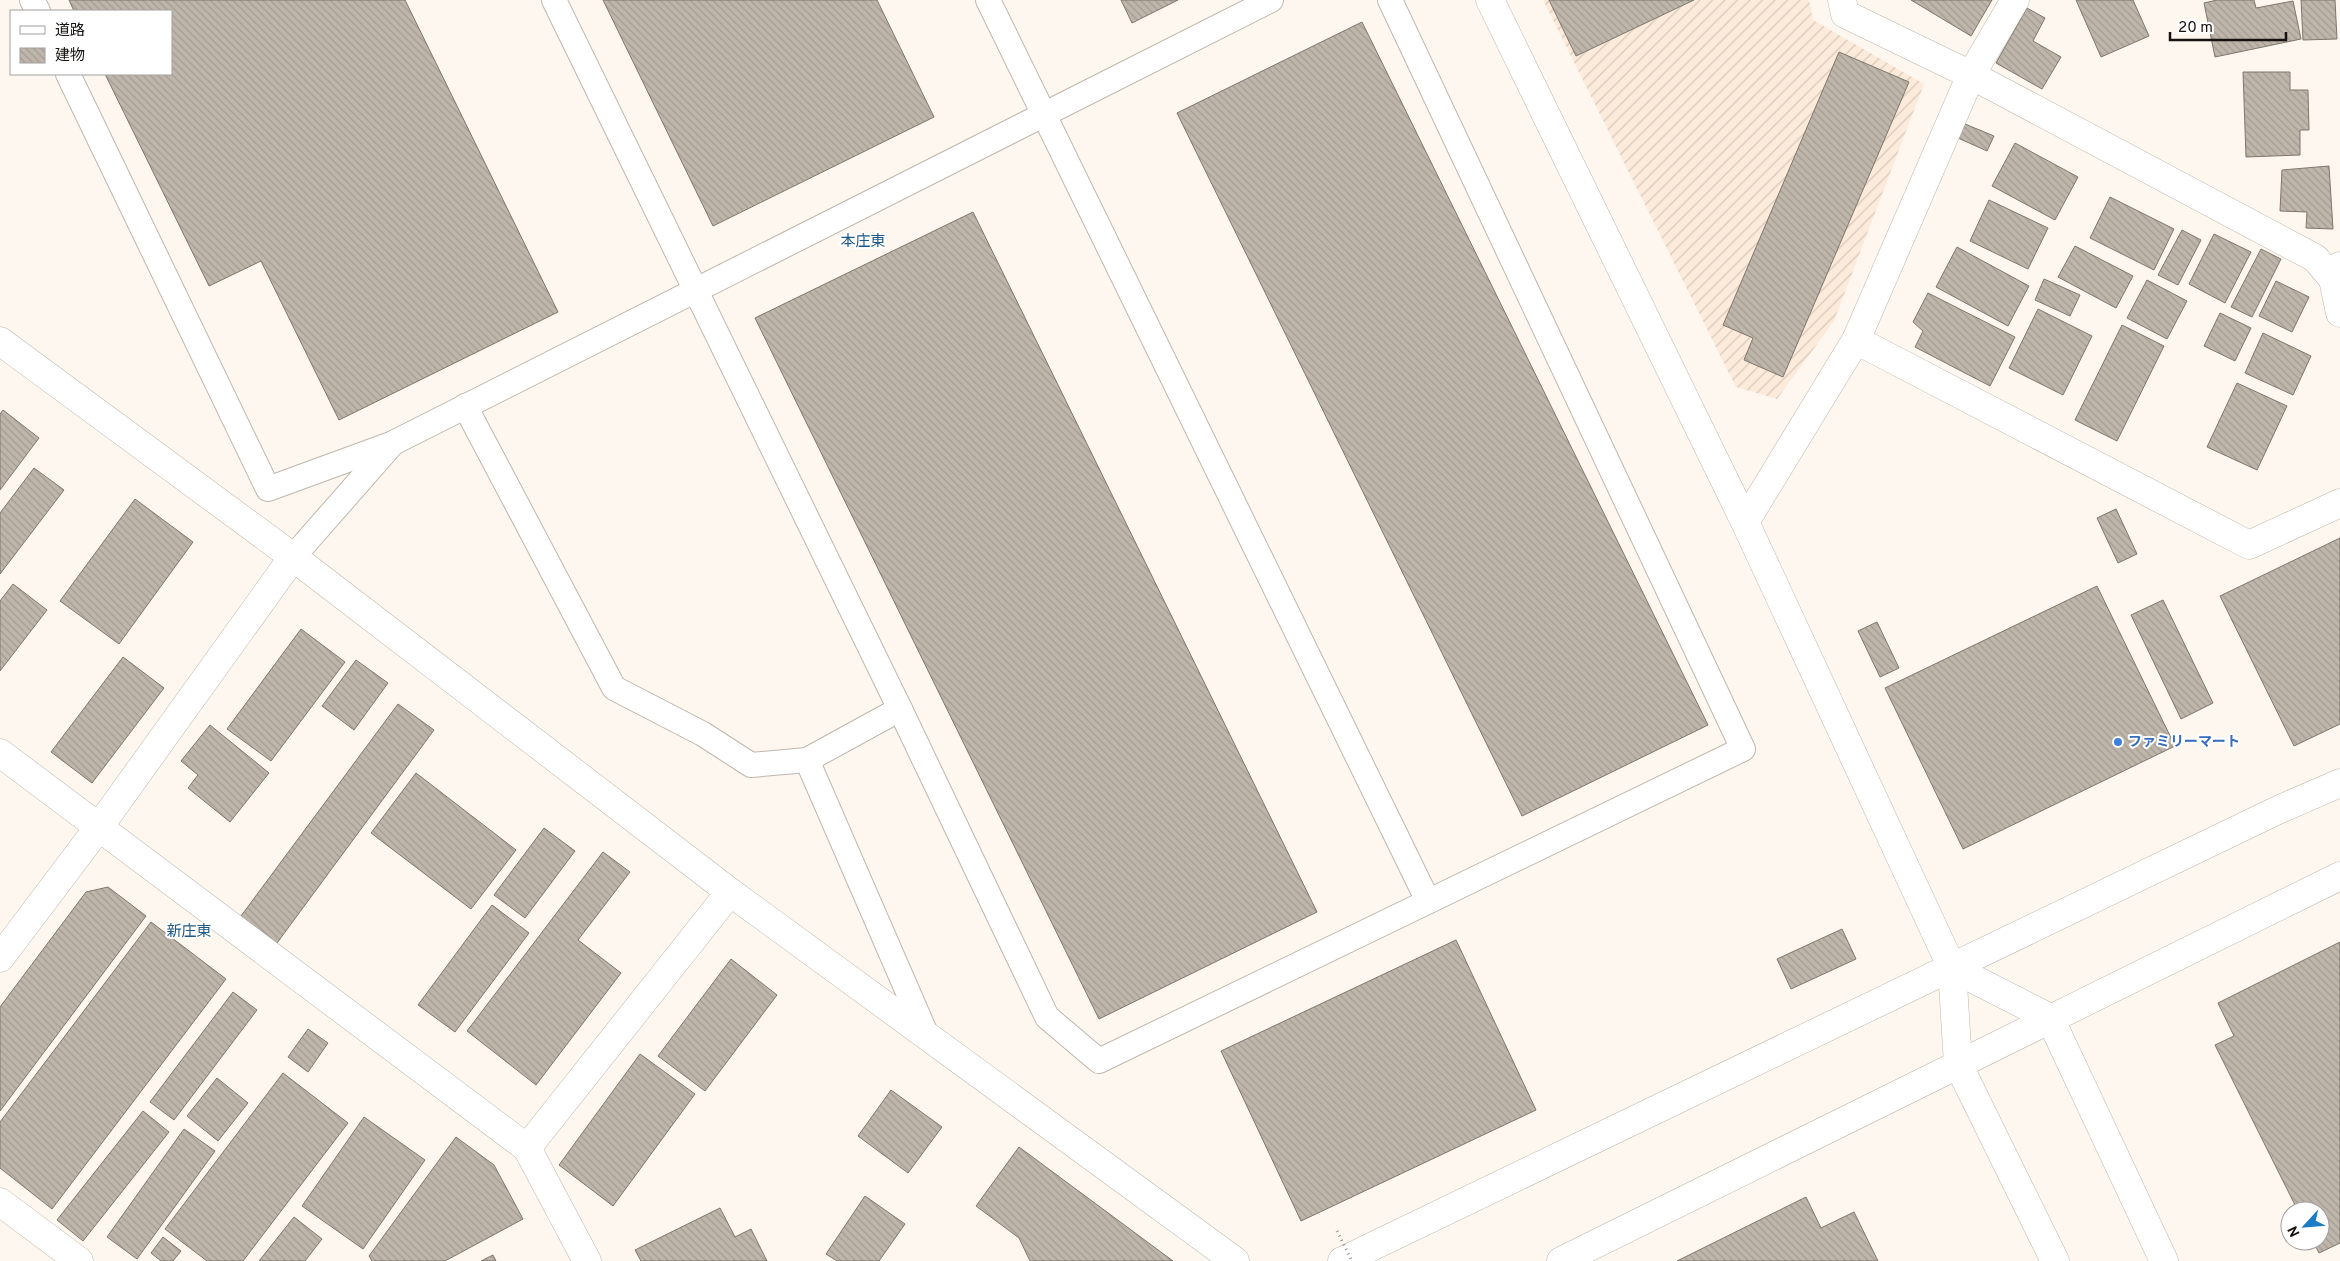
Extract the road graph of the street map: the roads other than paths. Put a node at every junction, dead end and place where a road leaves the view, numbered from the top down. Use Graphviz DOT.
graph roads {
  1 [pos="554,0"];
  2 [pos="988,0"];
  3 [pos="1271,0"];
  4 [pos="1390,0"];
  5 [pos="1490,0"];
  6 [pos="1842,0"];
  7 [pos="2015,0"];
  8 [pos="68,75"];
  9 [pos="1971,75"];
  10 [pos="1043,114"];
  11 [pos="2336,273"];
  12 [pos="696,290"];
  13 [pos="2340,313"];
  14 [pos="1856,340"];
  15 [pos="0,342"];
  16 [pos="465,406"];
  17 [pos="393,444"];
  18 [pos="2340,502"];
  19 [pos="1744,522"];
  20 [pos="293,557"];
  21 [pos="900,708"];
  22 [pos="0,753"];
  23 [pos="807,760"];
  24 [pos="2340,782"];
  25 [pos="99,827"];
  26 [pos="2340,876"];
  27 [pos="730,892"];
  28 [pos="1428,901"];
  29 [pos="0,958"];
  30 [pos="1952,968"];
  31 [pos="2050,1018"];
  32 [pos="927,1036"];
  33 [pos="1958,1064"];
  34 [pos="527,1148"];
  35 [pos="0,1202"];
  36 [pos="79,1261"];
  37 [pos="587,1261"];
  38 [pos="1235,1261"];
  39 [pos="1342,1261"];
  40 [pos="1561,1261"];
  41 [pos="2055,1261"];
  42 [pos="2164,1261"];
  1 -- 12 [label="lane"];
  2 -- 10 [label="lane"];
  3 -- 10 [label="lane"];
  4 -- 28 [label="lane"];
  5 -- 19 [label="street"];
  6 -- 9 [label="street"];
  7 -- 9 [label="street"];
  8 -- 17 [label="lane"];
  9 -- 11 [label="street"];
  9 -- 14 [label="street"];
  10 -- 12 [label="lane"];
  10 -- 28 [label="lane"];
  11 -- 13 [label="street"];
  12 -- 16 [label="lane"];
  12 -- 21 [label="lane"];
  14 -- 18 [label="street"];
  14 -- 19 [label="street"];
  15 -- 20 [label="street"];
  16 -- 17 [label="lane"];
  16 -- 23 [label="lane"];
  17 -- 20 [label="lane"];
  19 -- 30 [label="street"];
  20 -- 25 [label="street"];
  20 -- 27 [label="street"];
  21 -- 23 [label="lane"];
  21 -- 28 [label="lane"];
  22 -- 25 [label="street"];
  23 -- 32 [label="lane"];
  24 -- 30 [label="street"];
  25 -- 29 [label="street"];
  25 -- 34 [label="street"];
  26 -- 31 [label="street"];
  27 -- 32 [label="street"];
  27 -- 34 [label="street"];
  30 -- 31 [label="street"];
  30 -- 33 [label="street"];
  30 -- 39 [label="street"];
  31 -- 33 [label="street"];
  31 -- 42 [label="street"];
  32 -- 38 [label="street"];
  33 -- 40 [label="street"];
  33 -- 41 [label="street"];
  34 -- 37 [label="street"];
  35 -- 36 [label="street"];
}
